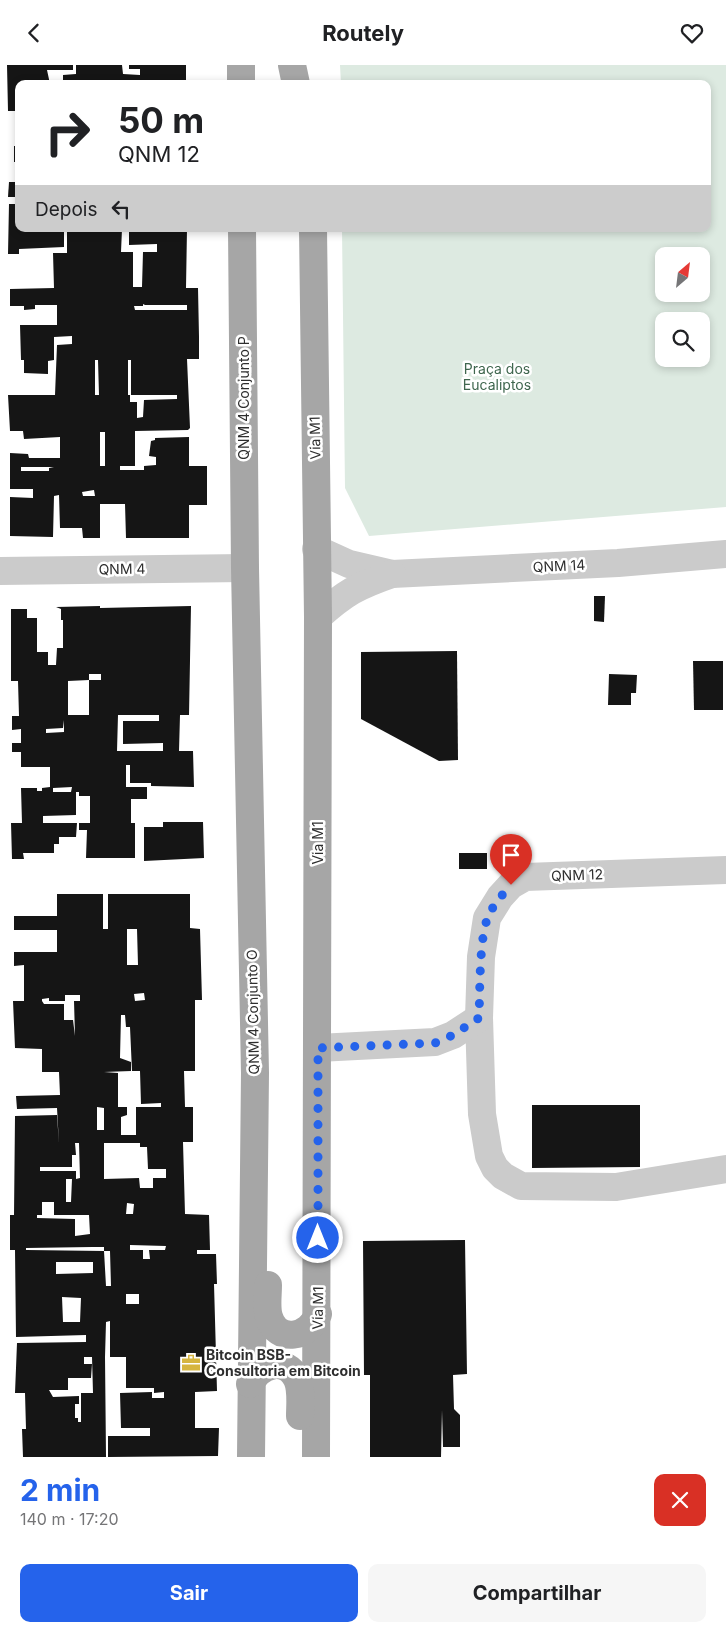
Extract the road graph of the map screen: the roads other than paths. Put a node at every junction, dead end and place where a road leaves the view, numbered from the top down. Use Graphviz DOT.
graph roads {
  1 [pos="241,65"];
  2 [pos="292,65"];
  3 [pos="312,65"];
  4 [pos="241,80"];
  5 [pos="295,80"];
  6 [pos="312,80"];
  7 [pos="242,232"];
  8 [pos="313,232"];
  9 [pos="316,549"];
  10 [pos="726,554"];
  11 [pos="245,568"];
  12 [pos="0,571"];
  13 [pos="392,574"];
  14 [pos="318,617"];
  15 [pos="726,870"];
  16 [pos="479,1018"];
  17 [pos="435,1043"];
  18 [pos="318,1048"];
  19 [pos="481,1066"];
  20 [pos="255,1073"];
  21 [pos="726,1169"];
  22 [pos="318,1314"];
  23 [pos="250,1384"];
  24 [pos="251,1457"];
  25 [pos="300,1457"];
  26 [pos="316,1457"];
  1 -- 4 [label="main road"];
  2 -- 5 [label="main road"];
  3 -- 6 [label="main road"];
  7 -- 11 [label="main road, QNM 4 Conjunto P"];
  8 -- 9 [label="main road, Via M1"];
  9 -- 13 [label="street, QNM 14"];
  9 -- 14 [label="main road, Via M1"];
  10 -- 13 [label="street, QNM 14"];
  11 -- 12 [label="street, QNM 4"];
  11 -- 20 [label="main road, QNM 4 Conjunto O"];
  13 -- 14 [label="street, QNM 14"];
  14 -- 18 [label="main road, Via M1"];
  15 -- 16 [label="street, QNM 12"];
  16 -- 17 [label="street"];
  16 -- 19 [label="street, QNM 12"];
  17 -- 18 [label="street"];
  17 -- 19 [label="street"];
  18 -- 22 [label="main road, Via M1"];
  19 -- 21 [label="street, QNM 12"];
  20 -- 22 [label="main road"];
  20 -- 23 [label="main road, QNM 4 Conjunto O"];
  22 -- 26 [label="main road, Via M1"];
  23 -- 24 [label="main road, QNM 4 Conjunto O"];
  23 -- 25 [label="main road"];
}
